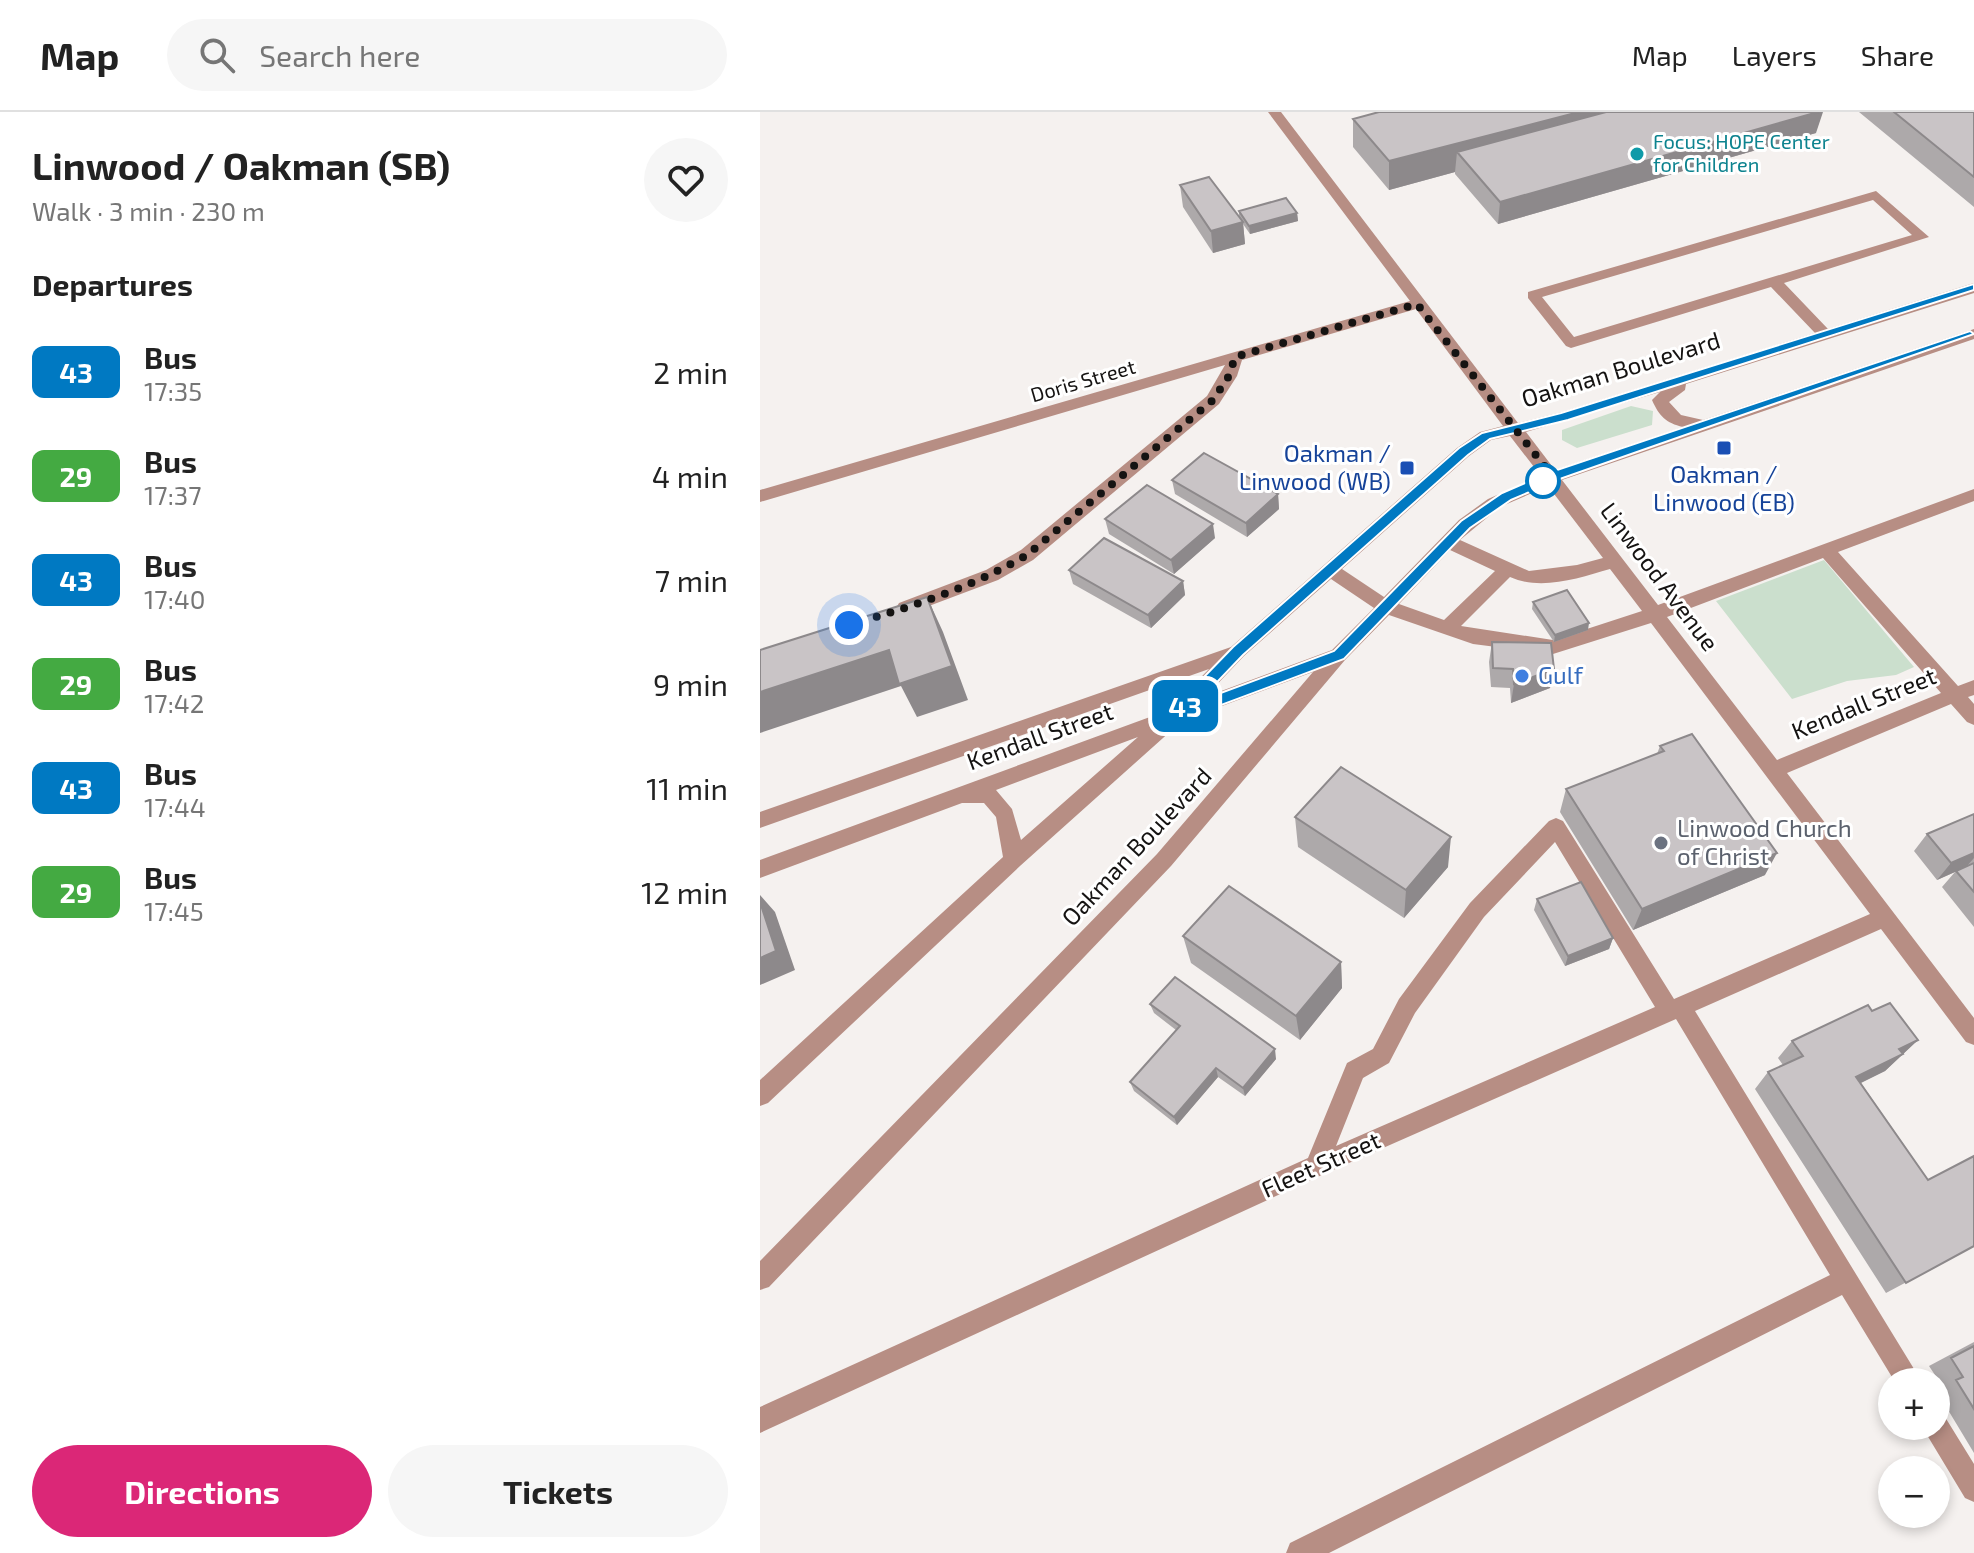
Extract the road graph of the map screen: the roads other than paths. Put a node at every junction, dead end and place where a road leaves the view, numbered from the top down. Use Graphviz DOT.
graph roads {
  1 [pos="1274,112"];
  2 [pos="1775,283"];
  3 [pos="1967,290"];
  4 [pos="1417,304"];
  5 [pos="1974,305"];
  6 [pos="1825,334"];
  7 [pos="1974,334"];
  8 [pos="1235,357"];
  9 [pos="1696,375"];
  10 [pos="1703,425"];
  11 [pos="1514,429"];
  12 [pos="1553,477"];
  13 [pos="1974,495"];
  14 [pos="760,496"];
  15 [pos="1448,542"];
  16 [pos="1825,549"];
  17 [pos="1615,561"];
  18 [pos="1508,569"];
  19 [pos="1330,570"];
  20 [pos="1386,607"];
  21 [pos="893,612"];
  22 [pos="1655,614"];
  23 [pos="1447,628"];
  24 [pos="1238,651"];
  25 [pos="1339,655"];
  26 [pos="1974,687"];
  27 [pos="1955,695"];
  28 [pos="1175,716"];
  29 [pos="1974,717"];
  30 [pos="1773,770"];
  31 [pos="954,797"];
  32 [pos="760,820"];
  33 [pos="1013,860"];
  34 [pos="760,869"];
  35 [pos="1885,917"];
  36 [pos="1675,1009"];
  37 [pos="1974,1035"];
  38 [pos="760,1095"];
  39 [pos="1316,1166"];
  40 [pos="760,1278"];
  41 [pos="1847,1280"];
  42 [pos="1900,1368"];
  43 [pos="760,1420"];
  44 [pos="1944,1440"];
  45 [pos="1974,1489"];
  46 [pos="1300,1553"];
  1 -- 4 [label="street, Linwood Avenue"];
  2 -- 2 [label="street"];
  2 -- 6 [label="street"];
  3 -- 5 [label="street"];
  3 -- 6 [label="street, Oakman Boulevard"];
  4 -- 8 [label="street, Doris Street"];
  4 -- 11 [label="street, Linwood Avenue"];
  6 -- 9 [label="street, Oakman Boulevard"];
  7 -- 10 [label="street, Oakman Boulevard"];
  8 -- 14 [label="street, Doris Street"];
  8 -- 21 [label="street"];
  9 -- 10 [label="street"];
  9 -- 11 [label="street, Oakman Boulevard"];
  10 -- 12 [label="street, Oakman Boulevard"];
  11 -- 12 [label="street, Linwood Avenue"];
  11 -- 19 [label="street, Oakman Boulevard"];
  12 -- 15 [label="street, Oakman Boulevard"];
  12 -- 17 [label="street, Linwood Avenue"];
  13 -- 16 [label="street"];
  15 -- 18 [label="street"];
  15 -- 20 [label="street, Oakman Boulevard"];
  16 -- 22 [label="street"];
  16 -- 27 [label="street"];
  17 -- 18 [label="street"];
  17 -- 22 [label="street, Linwood Avenue"];
  18 -- 23 [label="street"];
  19 -- 20 [label="street"];
  19 -- 24 [label="street, Oakman Boulevard"];
  20 -- 23 [label="street"];
  20 -- 25 [label="street, Oakman Boulevard"];
  22 -- 23 [label="street"];
  22 -- 30 [label="street, Linwood Avenue"];
  24 -- 28 [label="street, Oakman Boulevard"];
  24 -- 32 [label="street, Kendall Street"];
  25 -- 28 [label="street, Kendall Street"];
  25 -- 40 [label="street, Oakman Boulevard"];
  26 -- 27 [label="street, Kendall Street"];
  27 -- 29 [label="street"];
  27 -- 30 [label="street, Kendall Street"];
  28 -- 31 [label="street, Kendall Street"];
  28 -- 33 [label="street, Oakman Boulevard"];
  30 -- 35 [label="street, Linwood Avenue"];
  31 -- 33 [label="street"];
  31 -- 34 [label="street, Kendall Street"];
  33 -- 38 [label="street, Oakman Boulevard"];
  35 -- 36 [label="street, Fleet Street"];
  35 -- 37 [label="street, Linwood Avenue"];
  36 -- 39 [label="street, Fleet Street"];
  36 -- 39 [label="street"];
  36 -- 41 [label="street"];
  39 -- 43 [label="street, Fleet Street"];
  41 -- 42 [label="street"];
  41 -- 46 [label="street"];
  44 -- 45 [label="street"];
}
